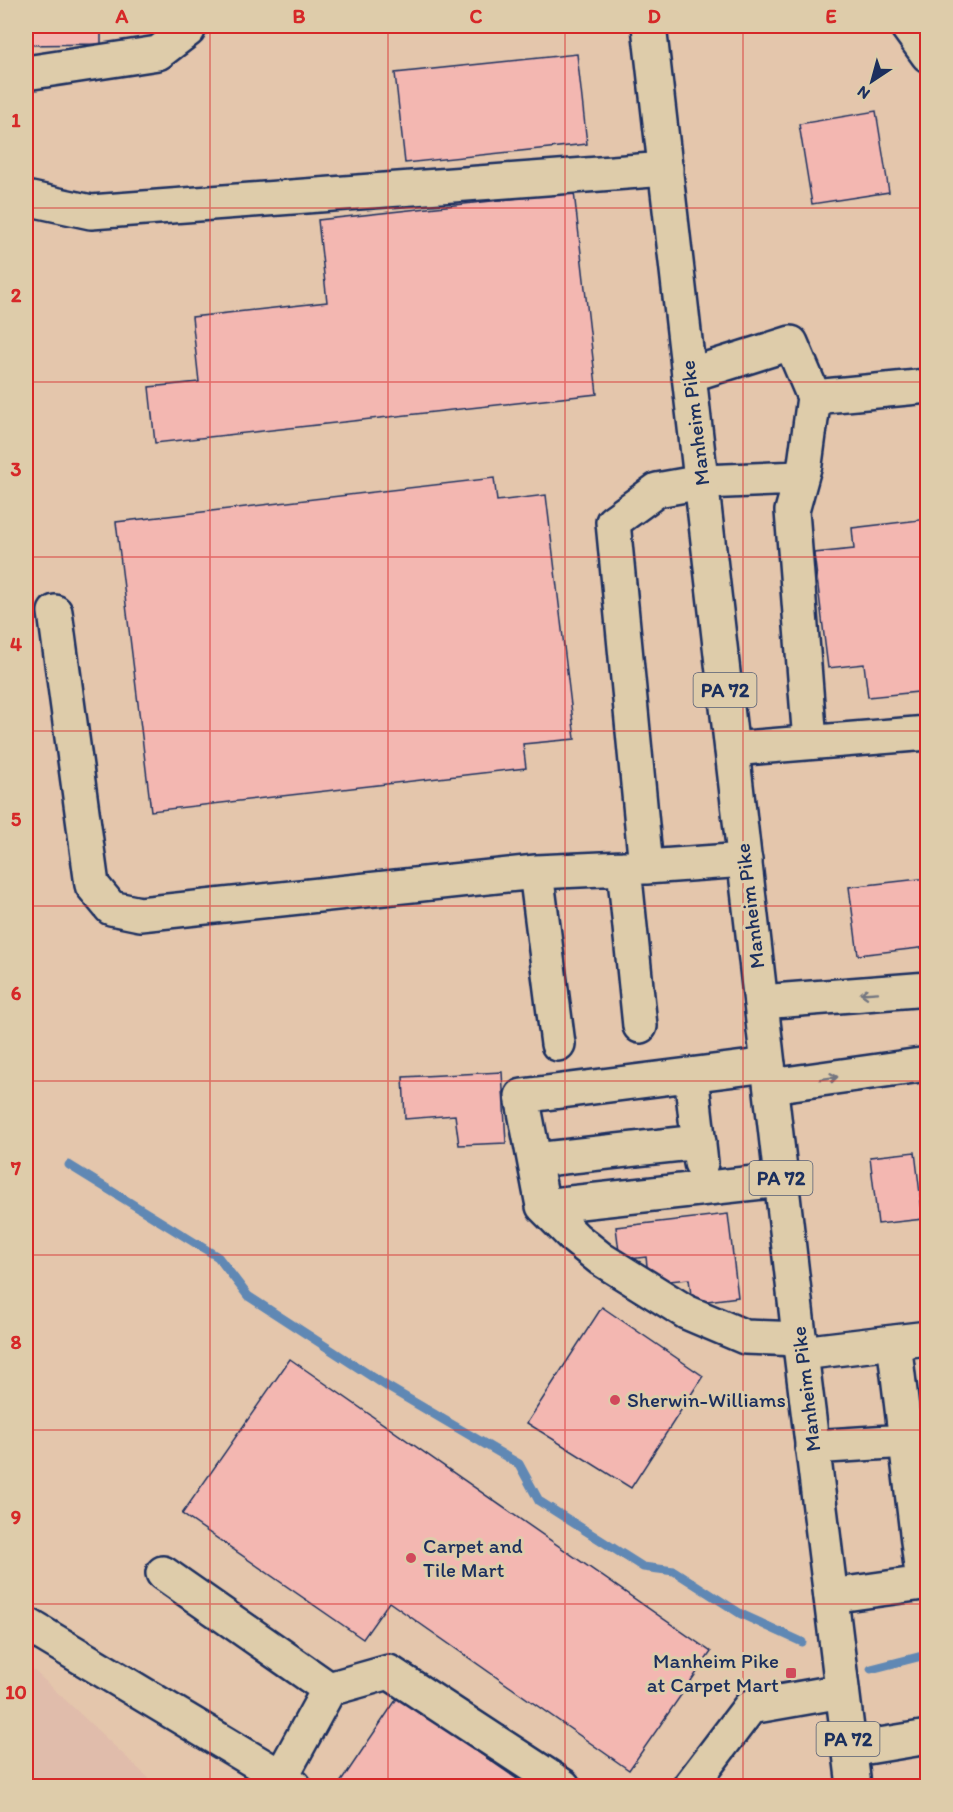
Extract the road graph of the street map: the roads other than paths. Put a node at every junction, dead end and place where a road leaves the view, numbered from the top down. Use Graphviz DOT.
graph roads {
  1 [pos="188,26"];
  2 [pos="649,26"];
  3 [pos="907,26"];
  4 [pos="927,55"];
  5 [pos="26,73"];
  6 [pos="666,169"];
  7 [pos="26,198"];
  8 [pos="689,375"];
  9 [pos="927,386"];
  10 [pos="814,397"];
  11 [pos="801,478"];
  12 [pos="702,482"];
  13 [pos="56,612"];
  14 [pos="927,733"];
  15 [pos="810,742"];
  16 [pos="732,749"];
  17 [pos="745,860"];
  18 [pos="635,867"];
  19 [pos="536,872"];
  20 [pos="927,989"];
  21 [pos="761,1002"];
  22 [pos="640,1026"];
  23 [pos="558,1044"];
  24 [pos="927,1064"];
  25 [pos="690,1075"];
  26 [pos="770,1076"];
  27 [pos="699,1142"];
  28 [pos="534,1160"];
  29 [pos="782,1180"];
  30 [pos="704,1188"];
  31 [pos="543,1206"];
  32 [pos="927,1338"];
  33 [pos="894,1342"];
  34 [pos="801,1346"];
  35 [pos="906,1441"];
  36 [pos="812,1448"];
  37 [pos="163,1574"];
  38 [pos="831,1596"];
  39 [pos="26,1624"];
  40 [pos="329,1689"];
  41 [pos="842,1691"];
  42 [pos="927,1737"];
  43 [pos="849,1750"];
  44 [pos="288,1782"];
  45 [pos="563,1786"];
  46 [pos="690,1786"];
  47 [pos="854,1786"];
  1 -- 5 [label="main road"];
  2 -- 6 [label="main road, Manheim Pike / PA 72"];
  3 -- 4 [label="main road"];
  6 -- 7 [label="main road"];
  6 -- 8 [label="main road, Manheim Pike / PA 72"];
  8 -- 10 [label="main road"];
  8 -- 12 [label="main road, Manheim Pike / PA 72"];
  9 -- 10 [label="main road"];
  10 -- 11 [label="main road"];
  11 -- 12 [label="main road"];
  11 -- 15 [label="main road"];
  12 -- 16 [label="main road, Manheim Pike / PA 72"];
  12 -- 18 [label="main road"];
  13 -- 19 [label="main road"];
  14 -- 15 [label="main road"];
  15 -- 16 [label="main road"];
  16 -- 17 [label="main road, Manheim Pike / PA 72"];
  17 -- 18 [label="main road"];
  17 -- 21 [label="main road, Manheim Pike / PA 72"];
  18 -- 19 [label="main road"];
  18 -- 22 [label="main road"];
  19 -- 23 [label="main road"];
  20 -- 21 [label="main road, one-way"];
  21 -- 26 [label="main road, Manheim Pike / PA 72"];
  26 -- 24 [label="main road, one-way"];
  25 -- 26 [label="main road"];
  25 -- 27 [label="main road"];
  25 -- 28 [label="main road"];
  26 -- 29 [label="main road, Manheim Pike / PA 72"];
  27 -- 28 [label="main road"];
  27 -- 30 [label="main road"];
  28 -- 31 [label="main road"];
  29 -- 30 [label="main road"];
  29 -- 34 [label="main road, Manheim Pike / PA 72"];
  30 -- 31 [label="main road"];
  31 -- 34 [label="main road"];
  32 -- 33 [label="main road"];
  33 -- 34 [label="main road"];
  33 -- 35 [label="main road"];
  34 -- 36 [label="main road, Manheim Pike / PA 72"];
  35 -- 36 [label="main road"];
  35 -- 38 [label="main road"];
  36 -- 38 [label="main road, Manheim Pike / PA 72"];
  37 -- 40 [label="main road"];
  38 -- 41 [label="main road, Manheim Pike / PA 72"];
  39 -- 44 [label="main road"];
  40 -- 44 [label="main road"];
  40 -- 45 [label="main road"];
  41 -- 43 [label="main road, Manheim Pike / PA 72"];
  41 -- 46 [label="main road"];
  42 -- 43 [label="main road"];
  43 -- 47 [label="main road, Manheim Pike / PA 72"];
}
